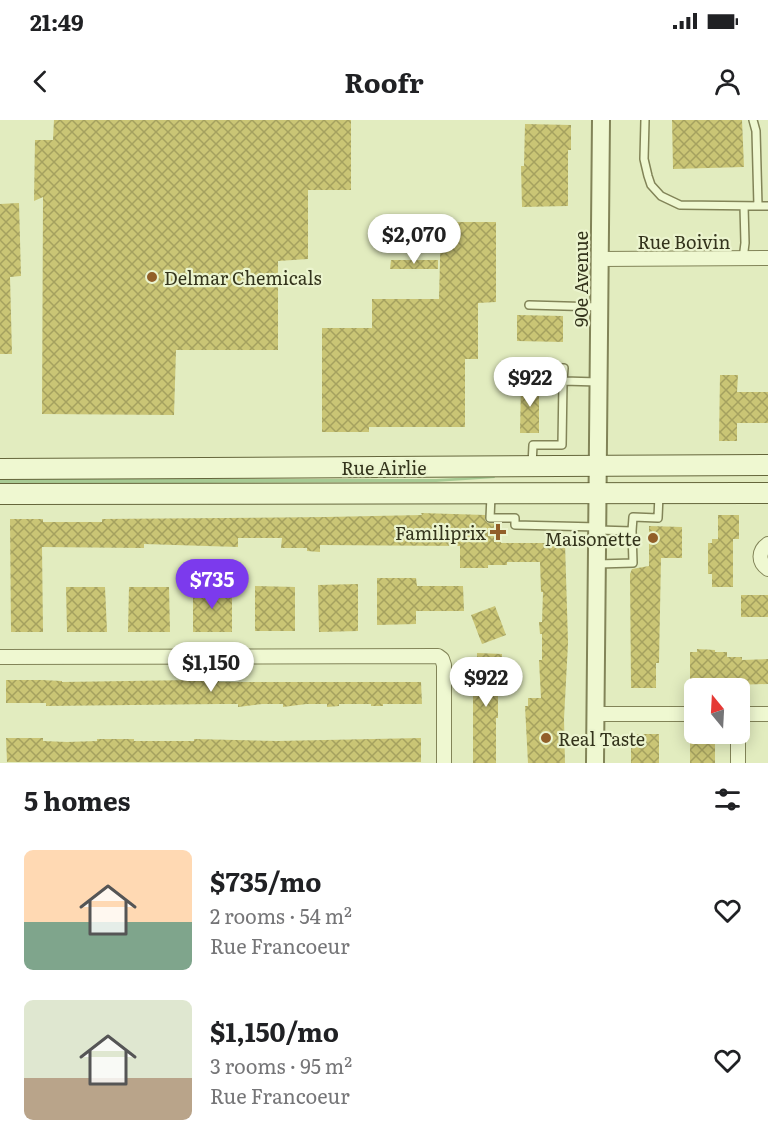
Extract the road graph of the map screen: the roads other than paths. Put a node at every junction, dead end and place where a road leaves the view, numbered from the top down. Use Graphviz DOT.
graph roads {
  1 [pos="601,120"];
  2 [pos="645,120"];
  3 [pos="753,120"];
  4 [pos="744,206"];
  5 [pos="758,206"];
  6 [pos="768,206"];
  7 [pos="768,258"];
  8 [pos="599,259"];
  9 [pos="743,259"];
  10 [pos="529,304"];
  11 [pos="599,307"];
  12 [pos="528,367"];
  13 [pos="563,381"];
  14 [pos="599,382"];
  15 [pos="768,465"];
  16 [pos="532,466"];
  17 [pos="598,466"];
  18 [pos="0,469"];
  19 [pos="491,493"];
  20 [pos="598,493"];
  21 [pos="659,493"];
  22 [pos="768,493"];
  23 [pos="0,494"];
  24 [pos="598,528"];
  25 [pos="632,531"];
  26 [pos="768,544"];
  27 [pos="597,564"];
  28 [pos="768,569"];
  29 [pos="0,657"];
  30 [pos="596,714"];
  31 [pos="684,714"];
  32 [pos="750,714"];
  33 [pos="768,714"];
  34 [pos="738,744"];
  35 [pos="444,763"];
  36 [pos="595,763"];
  37 [pos="738,763"];
  1 -- 8 [label="street, 90e Avenue"];
  2 -- 4 [label="lane"];
  3 -- 5 [label="lane"];
  4 -- 5 [label="lane"];
  4 -- 9 [label="lane"];
  5 -- 6 [label="lane"];
  7 -- 9 [label="street, Rue Boivin"];
  8 -- 9 [label="street, Rue Boivin"];
  8 -- 11 [label="street, 90e Avenue"];
  10 -- 11 [label="lane"];
  11 -- 14 [label="street, 90e Avenue"];
  12 -- 13 [label="lane"];
  13 -- 14 [label="lane"];
  13 -- 16 [label="lane"];
  14 -- 17 [label="street, 90e Avenue"];
  15 -- 17 [label="main road, Rue Airlie"];
  16 -- 17 [label="main road, Rue Airlie"];
  16 -- 18 [label="main road, Rue Airlie"];
  17 -- 20 [label="street, 90e Avenue"];
  19 -- 20 [label="main road, Rue Airlie"];
  19 -- 23 [label="main road, Rue Airlie"];
  19 -- 24 [label="lane"];
  20 -- 21 [label="main road, Rue Airlie"];
  20 -- 24 [label="street, 90e Avenue"];
  21 -- 22 [label="main road, Rue Airlie"];
  21 -- 25 [label="lane"];
  24 -- 25 [label="lane"];
  24 -- 27 [label="street, 90e Avenue"];
  25 -- 27 [label="lane"];
  26 -- 28 [label="street"];
  27 -- 30 [label="street, 90e Avenue"];
  29 -- 35 [label="street"];
  30 -- 31 [label="street"];
  30 -- 36 [label="street, 90e Avenue"];
  32 -- 33 [label="street"];
  34 -- 37 [label="street"];
}
